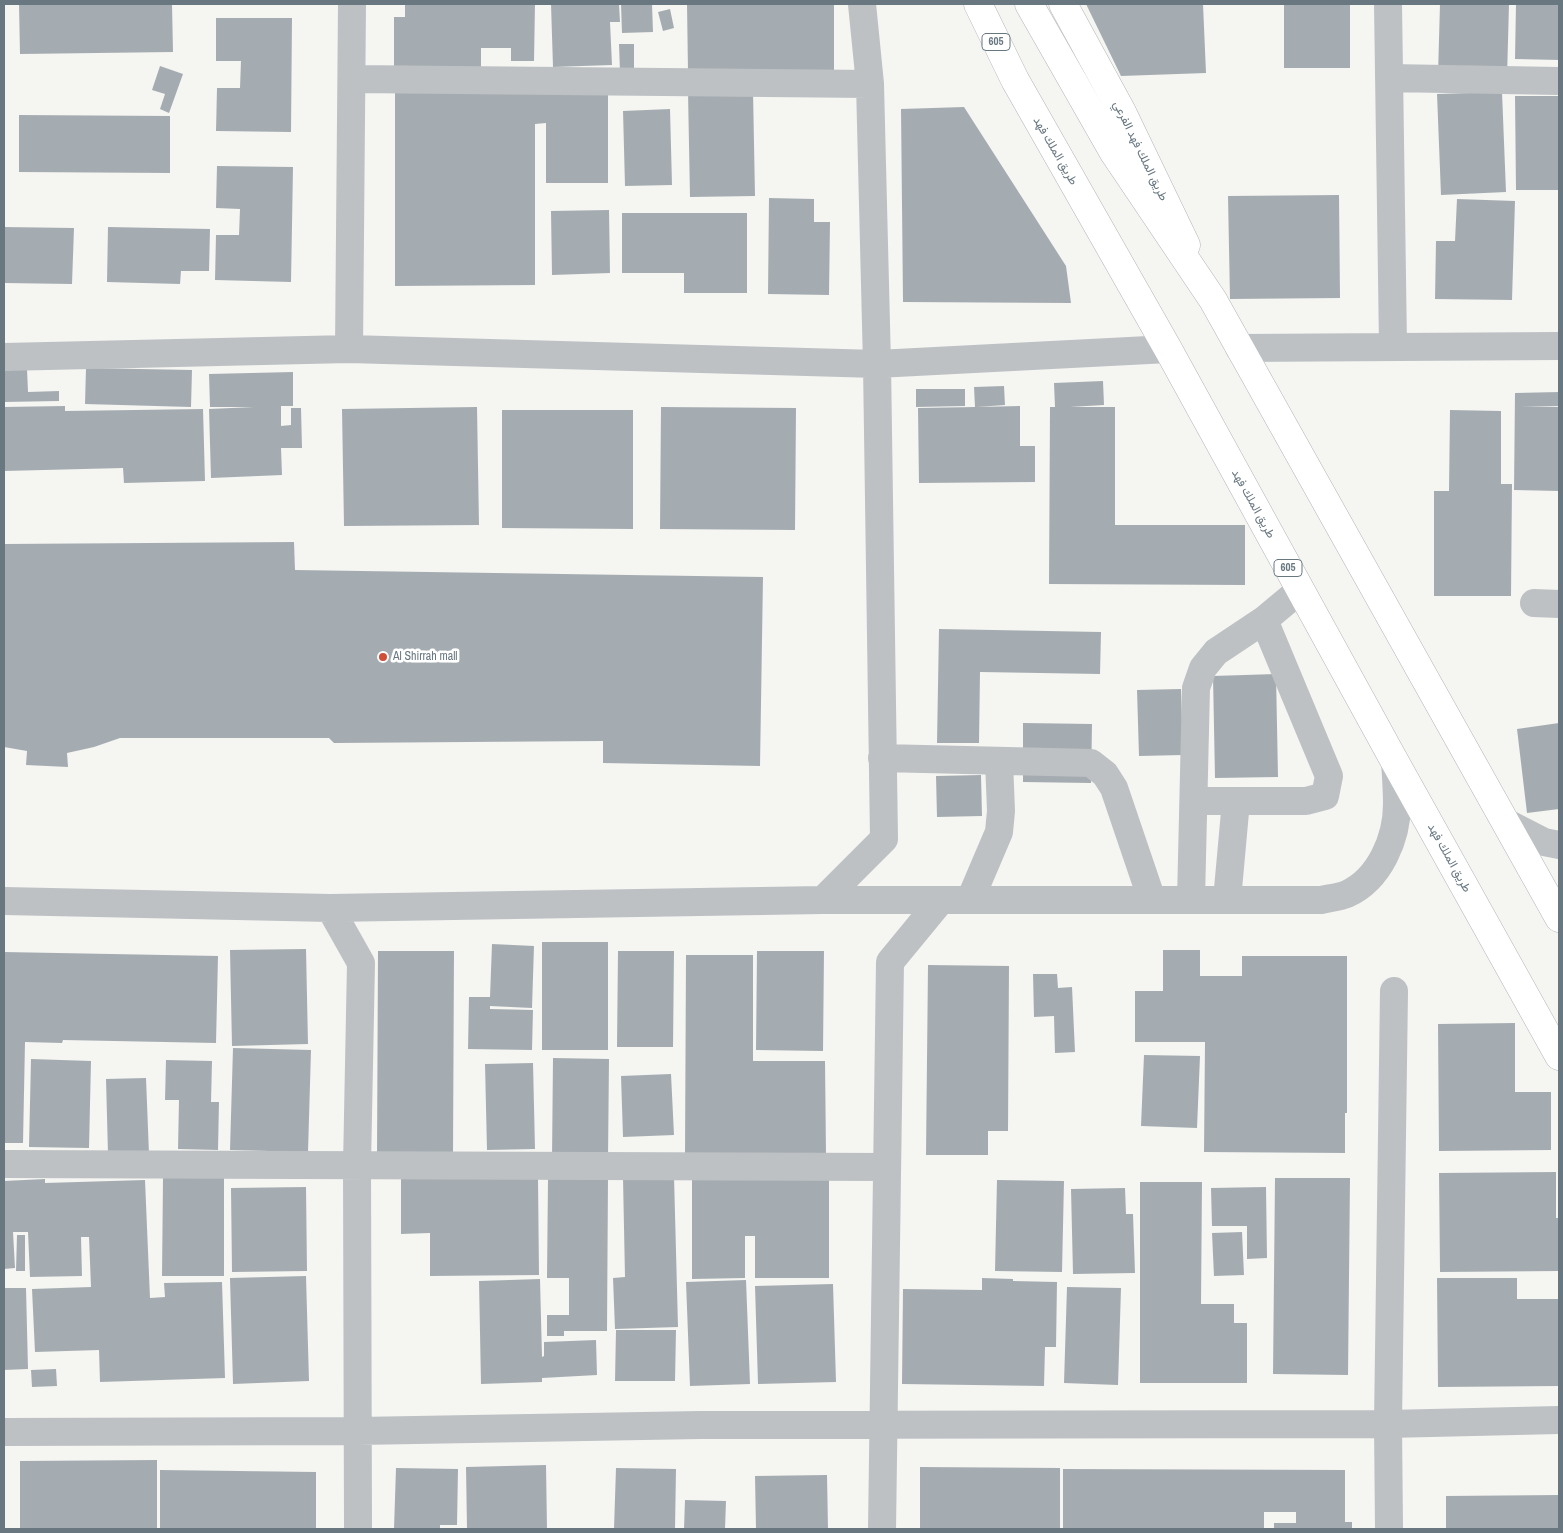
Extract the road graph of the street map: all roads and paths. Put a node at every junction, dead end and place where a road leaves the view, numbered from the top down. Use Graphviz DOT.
graph roads {
  1 [pos="352,4"];
  2 [pos="862,4"];
  3 [pos="964,4"];
  4 [pos="978,4"];
  5 [pos="1029,4"];
  6 [pos="1063,4"];
  7 [pos="1388,4"];
  8 [pos="1389,78"];
  9 [pos="353,79"];
  10 [pos="1015,80"];
  11 [pos="1559,81"];
  12 [pos="870,84"];
  13 [pos="1213,300"];
  14 [pos="1393,346"];
  15 [pos="1559,346"];
  16 [pos="1239,348"];
  17 [pos="349,349"];
  18 [pos="1168,349"];
  19 [pos="4,357"];
  20 [pos="877,364"];
  21 [pos="1300,590"];
  22 [pos="1264,620"];
  23 [pos="882,758"];
  24 [pos="999,761"];
  25 [pos="1395,762"];
  26 [pos="1194,801"];
  27 [pos="1236,801"];
  28 [pos="1507,824"];
  29 [pos="1559,844"];
  30 [pos="823,900"];
  31 [pos="941,900"];
  32 [pos="970,900"];
  33 [pos="1152,900"];
  34 [pos="1191,900"];
  35 [pos="1227,900"];
  36 [pos="4,901"];
  37 [pos="330,908"];
  38 [pos="1559,918"];
  39 [pos="1394,991"];
  40 [pos="1559,1056"];
  41 [pos="4,1164"];
  42 [pos="357,1166"];
  43 [pos="887,1167"];
  44 [pos="1559,1420"];
  45 [pos="1388,1424"];
  46 [pos="882,1425"];
  47 [pos="358,1431"];
  48 [pos="4,1432"];
  49 [pos="358,1529"];
  50 [pos="882,1529"];
  51 [pos="1389,1529"];
  1 -- 9 [label="street"];
  2 -- 12 [label="street"];
  3 -- 10 [label="main road"];
  4 -- 10 [label="main road, طريق الملك فهد / 605"];
  5 -- 13 [label="main road"];
  6 -- 13 [label="main road, طريق الملك فهد الفرعي"];
  7 -- 8 [label="street"];
  8 -- 11 [label="street"];
  8 -- 14 [label="street"];
  9 -- 12 [label="street"];
  9 -- 17 [label="street"];
  10 -- 18 [label="main road, طريق الملك فهد / 605"];
  12 -- 20 [label="street"];
  13 -- 16 [label="main road"];
  14 -- 15 [label="street"];
  14 -- 16 [label="street"];
  16 -- 28 [label="main road"];
  17 -- 19 [label="street"];
  17 -- 20 [label="street"];
  18 -- 20 [label="street"];
  18 -- 21 [label="main road, طريق الملك فهد / 605"];
  20 -- 23 [label="street"];
  21 -- 22 [label="street"];
  21 -- 25 [label="main road, طريق الملك فهد / 605"];
  22 -- 26 [label="street"];
  22 -- 27 [label="street"];
  23 -- 24 [label="street"];
  23 -- 30 [label="street"];
  24 -- 32 [label="street"];
  24 -- 33 [label="street"];
  25 -- 35 [label="street"];
  25 -- 40 [label="main road, طريق الملك فهد / 605"];
  26 -- 27 [label="street"];
  26 -- 34 [label="street"];
  27 -- 35 [label="street"];
  28 -- 29 [label="street"];
  28 -- 38 [label="main road"];
  30 -- 31 [label="street"];
  30 -- 37 [label="street"];
  31 -- 32 [label="street"];
  31 -- 43 [label="street"];
  32 -- 33 [label="street"];
  33 -- 34 [label="street"];
  34 -- 35 [label="street"];
  36 -- 37 [label="street"];
  37 -- 42 [label="street"];
  39 -- 45 [label="street"];
  41 -- 42 [label="street"];
  42 -- 43 [label="street"];
  42 -- 47 [label="street"];
  43 -- 46 [label="street"];
  44 -- 45 [label="street"];
  45 -- 46 [label="street"];
  45 -- 51 [label="street"];
  46 -- 47 [label="street"];
  46 -- 50 [label="street"];
  47 -- 48 [label="street"];
  47 -- 49 [label="street"];
}
